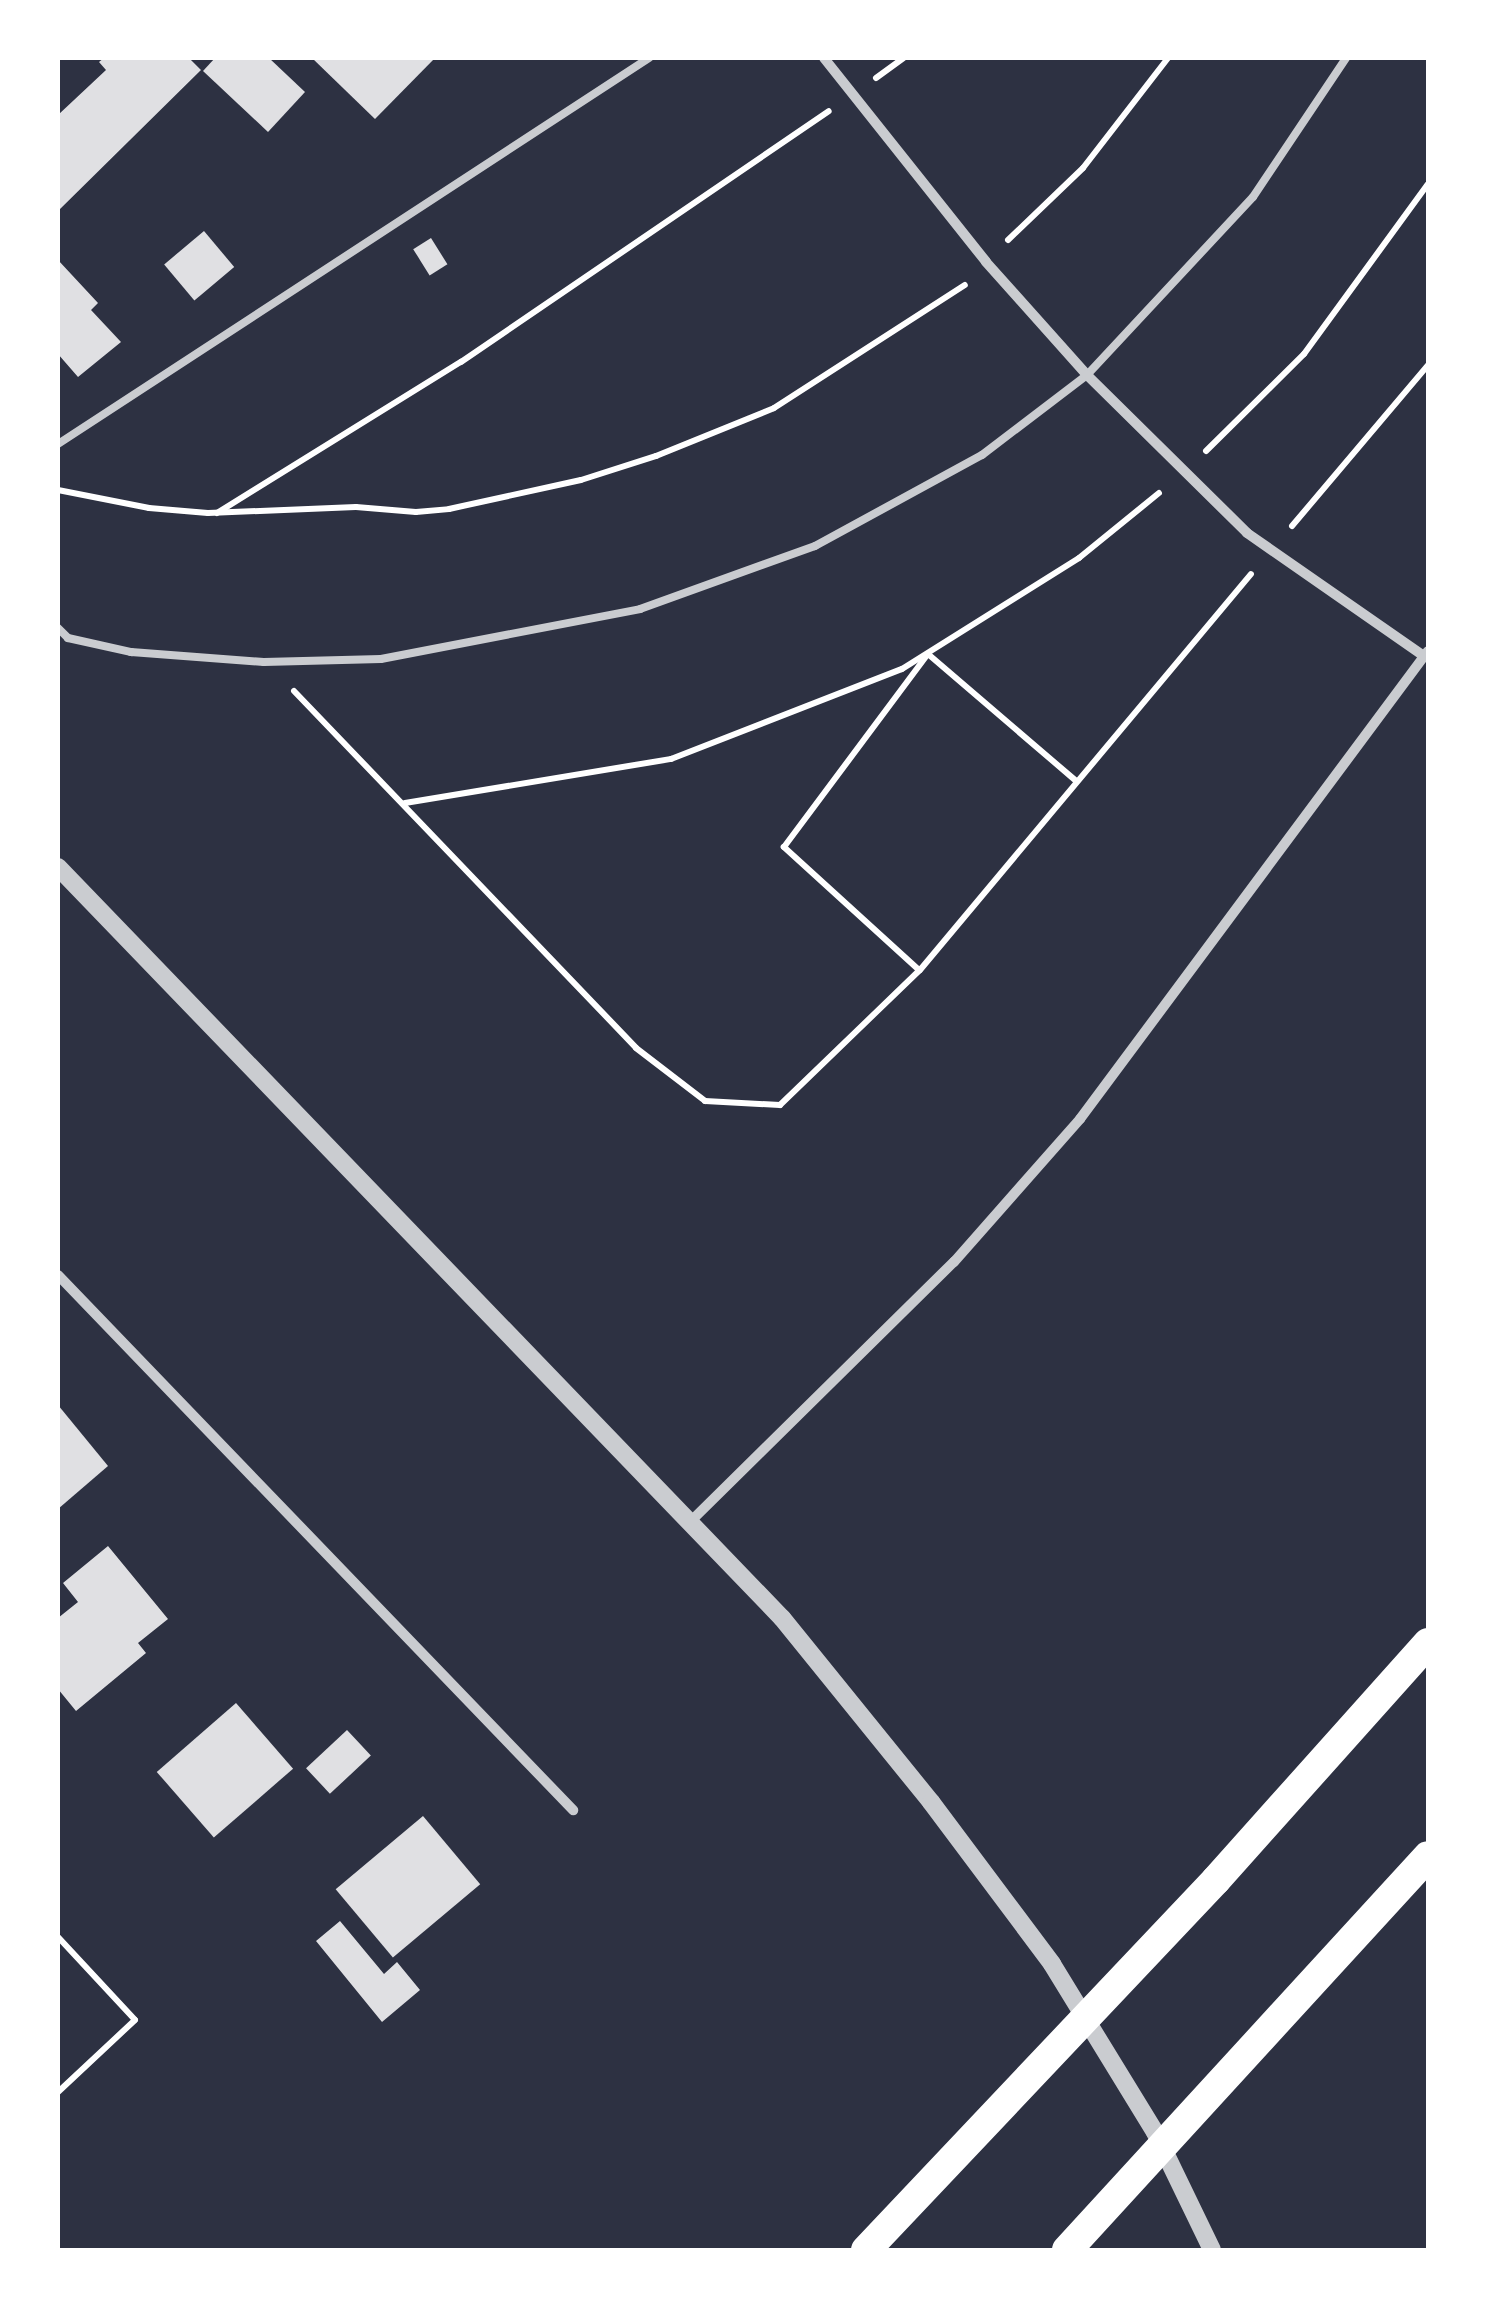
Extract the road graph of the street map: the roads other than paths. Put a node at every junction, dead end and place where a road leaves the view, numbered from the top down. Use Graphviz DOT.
graph roads {
  1 [pos="650,58"];
  2 [pos="824,58"];
  3 [pos="1346,58"];
  4 [pos="1087,374"];
  5 [pos="58,444"];
  6 [pos="58,628"];
  7 [pos="1426,653"];
  8 [pos="58,867"];
  9 [pos="58,1275"];
  10 [pos="690,1522"];
  11 [pos="1428,1643"];
  12 [pos="573,1810"];
  13 [pos="1428,1856"];
  14 [pos="866,2250"];
  15 [pos="1066,2250"];
  16 [pos="1212,2250"];
  1 -- 5 [label="lane"];
  2 -- 4 [label="street"];
  3 -- 4 [label="lane"];
  4 -- 6 [label="lane"];
  4 -- 7 [label="street"];
  7 -- 10 [label="street"];
  8 -- 10 [label="street"];
  9 -- 12 [label="street"];
  10 -- 16 [label="street"];
  11 -- 14 [label="highway"];
  13 -- 15 [label="highway"];
}
